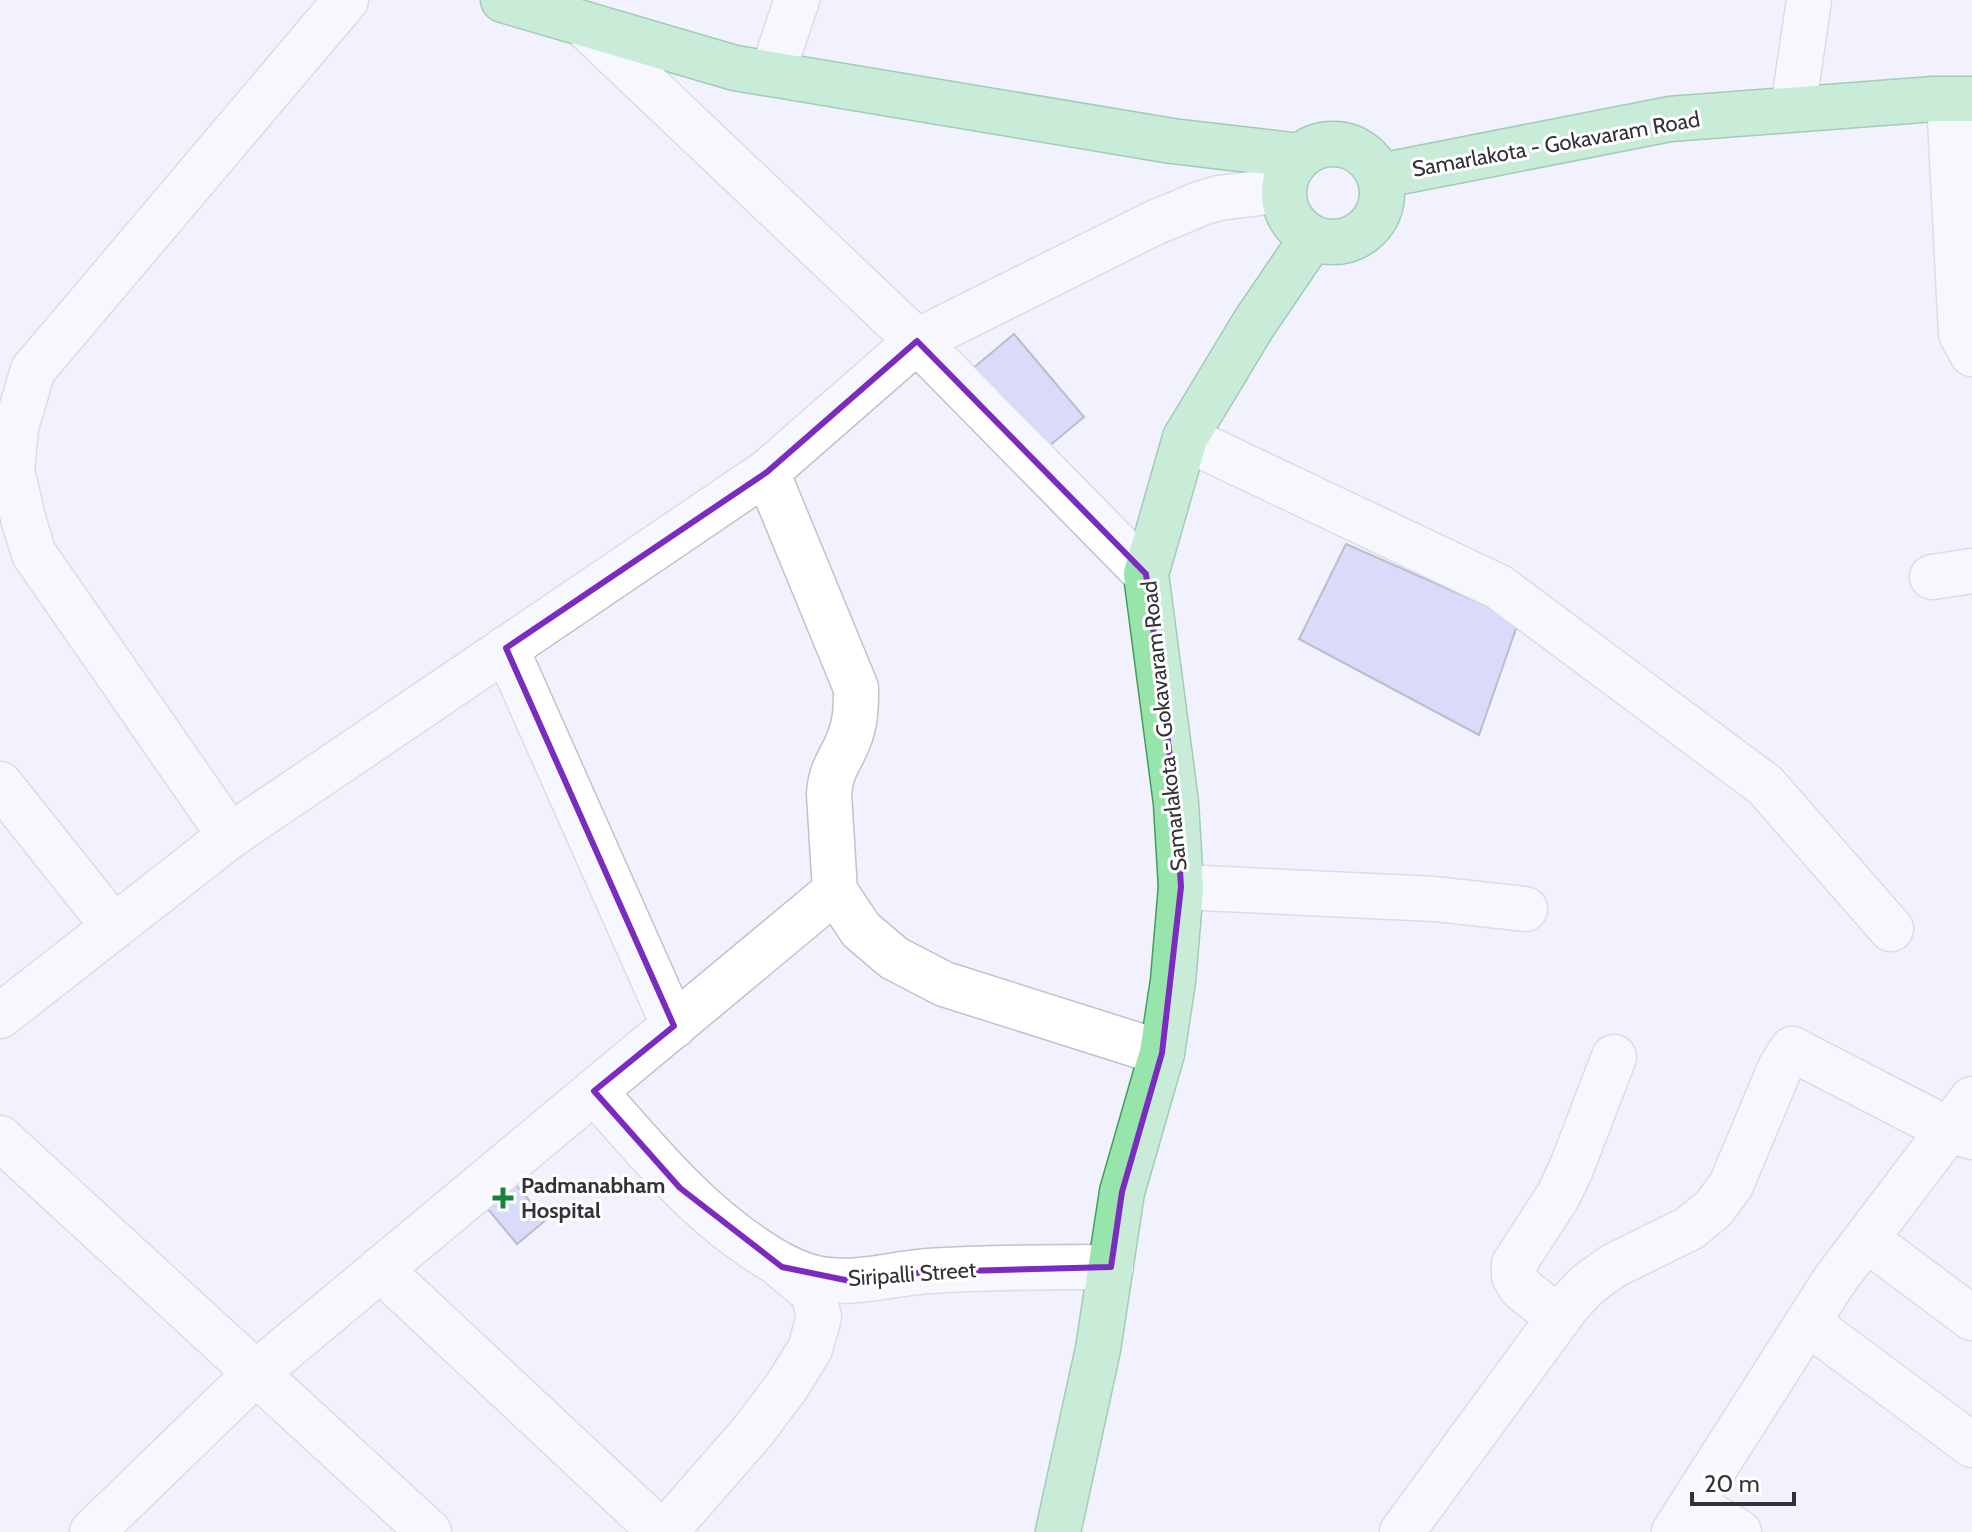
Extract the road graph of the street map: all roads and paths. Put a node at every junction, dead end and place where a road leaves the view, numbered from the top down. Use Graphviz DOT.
graph roads {
  1 [pos="346,0"];
  2 [pos="503,0"];
  3 [pos="797,0"];
  4 [pos="1809,0"];
  5 [pos="583,24"];
  6 [pos="772,74"];
  7 [pos="1960,99"];
  8 [pos="1793,109"];
  9 [pos="1292,173"];
  10 [pos="1380,176"];
  11 [pos="1312,238"];
  12 [pos="917,341"];
  13 [pos="1972,354"];
  14 [pos="1185,438"];
  15 [pos="767,472"];
  16 [pos="1146,574"];
  17 [pos="506,648"];
  18 [pos="0,784"];
  19 [pos="230,836"];
  20 [pos="1181,887"];
  21 [pos="835,891"];
  22 [pos="1525,909"];
  23 [pos="114,927"];
  24 [pos="1891,929"];
  25 [pos="0,1016"];
  26 [pos="674,1026"];
  27 [pos="1162,1053"];
  28 [pos="1614,1057"];
  29 [pos="594,1091"];
  30 [pos="1964,1118"];
  31 [pos="0,1138"];
  32 [pos="1866,1239"];
  33 [pos="782,1267"];
  34 [pos="1111,1267"];
  35 [pos="380,1269"];
  36 [pos="1559,1318"];
  37 [pos="1972,1318"];
  38 [pos="1808,1323"];
  39 [pos="256,1373"];
  40 [pos="1972,1445"];
  41 [pos="1683,1518"];
  42 [pos="92,1532"];
  43 [pos="429,1532"];
  44 [pos="663,1532"];
  45 [pos="1058,1532"];
  46 [pos="1402,1532"];
  47 [pos="1739,1532"];
  1 -- 19 [label="street"];
  2 -- 5 [label="main road"];
  3 -- 6 [label="street"];
  4 -- 8 [label="street"];
  5 -- 6 [label="main road"];
  5 -- 12 [label="street"];
  6 -- 9 [label="main road"];
  7 -- 8 [label="main road, Samarlakota - Gokavaram Road"];
  7 -- 13 [label="street"];
  8 -- 10 [label="main road, Samarlakota - Gokavaram Road"];
  9 -- 10 [label="main road"];
  9 -- 11 [label="main road"];
  9 -- 12 [label="street"];
  10 -- 11 [label="main road"];
  11 -- 14 [label="main road, Samarlakota - Gokavaram Road"];
  12 -- 15 [label="street"];
  12 -- 16 [label="street"];
  14 -- 16 [label="main road, Samarlakota - Gokavaram Road"];
  14 -- 24 [label="street"];
  15 -- 17 [label="street"];
  15 -- 21 [label="street"];
  16 -- 20 [label="main road, Samarlakota - Gokavaram Road"];
  17 -- 19 [label="street"];
  17 -- 26 [label="street"];
  18 -- 23 [label="street"];
  19 -- 23 [label="street"];
  20 -- 22 [label="street"];
  20 -- 27 [label="main road, Samarlakota - Gokavaram Road"];
  21 -- 26 [label="street"];
  21 -- 27 [label="street"];
  23 -- 25 [label="street"];
  26 -- 29 [label="street"];
  27 -- 34 [label="main road, Samarlakota - Gokavaram Road"];
  28 -- 36 [label="street"];
  29 -- 33 [label="street, Siripalli Street"];
  29 -- 35 [label="street"];
  30 -- 32 [label="street"];
  30 -- 36 [label="street"];
  31 -- 39 [label="street"];
  32 -- 37 [label="street"];
  32 -- 38 [label="street"];
  33 -- 34 [label="street, Siripalli Street"];
  33 -- 44 [label="street"];
  34 -- 45 [label="main road, Samarlakota - Gokavaram Road"];
  35 -- 39 [label="street"];
  35 -- 44 [label="street"];
  36 -- 46 [label="street"];
  38 -- 40 [label="street"];
  38 -- 41 [label="street"];
  39 -- 42 [label="street"];
  39 -- 43 [label="street"];
  41 -- 47 [label="street"];
}
